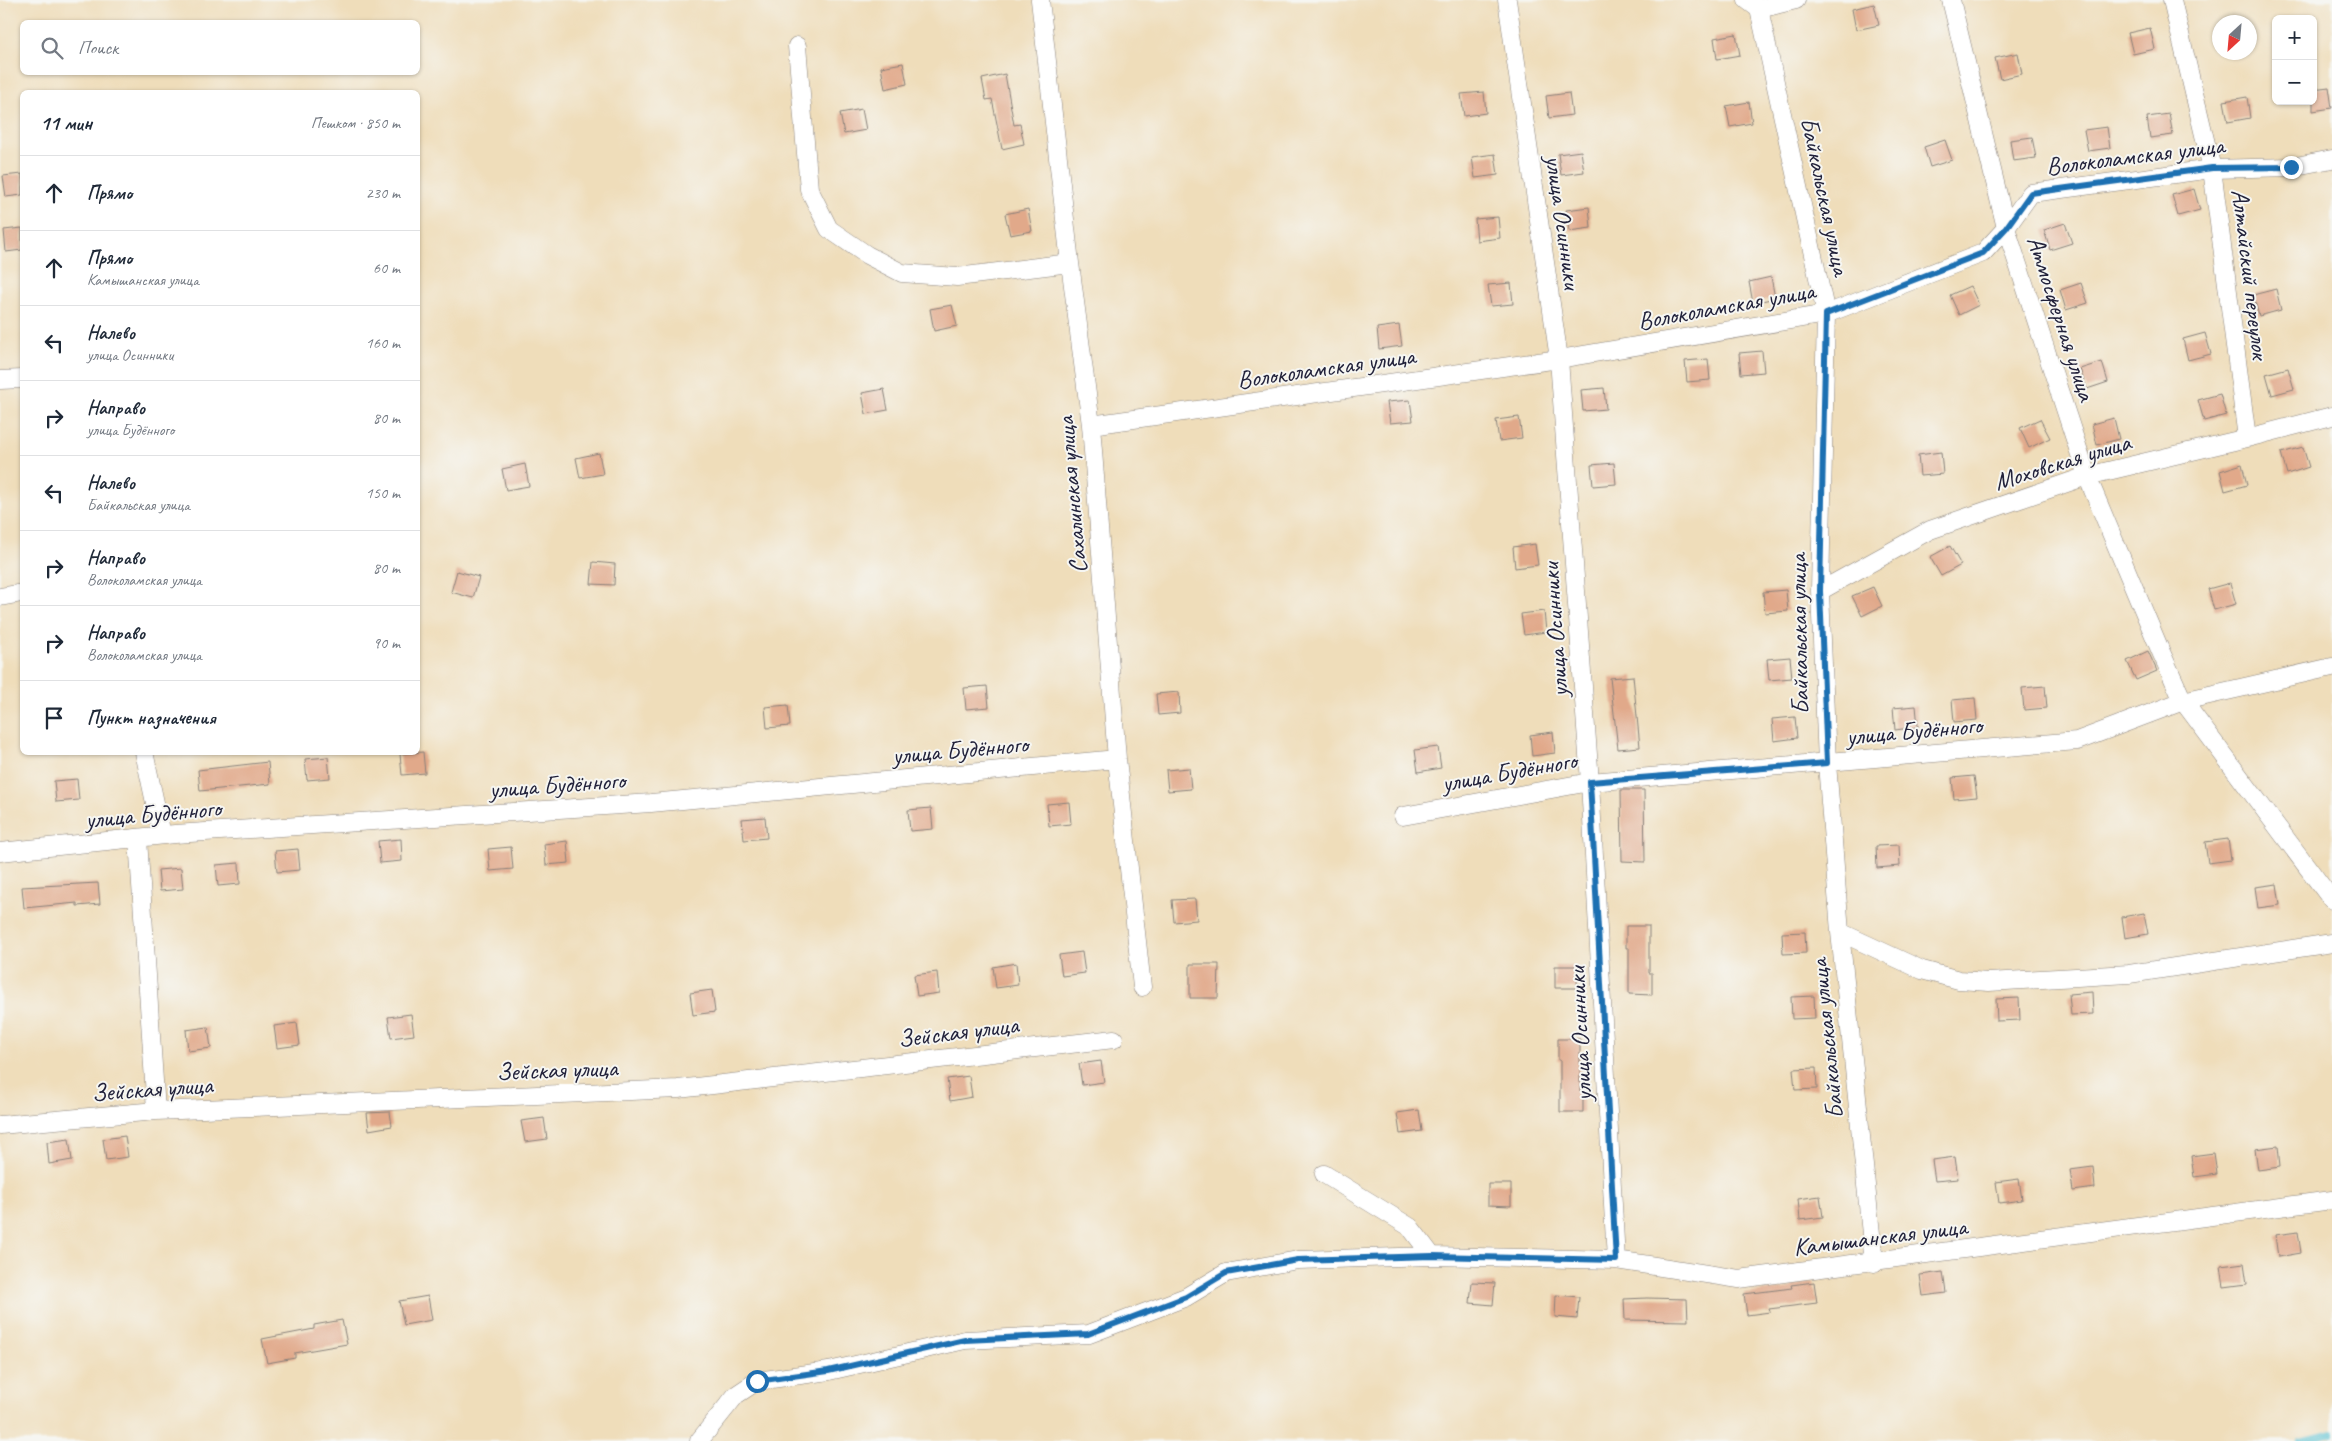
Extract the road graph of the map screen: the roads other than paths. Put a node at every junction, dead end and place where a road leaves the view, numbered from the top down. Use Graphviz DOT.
graph roads {
  1 [pos="1040,0"];
  2 [pos="1507,0"];
  3 [pos="1796,0"];
  4 [pos="1951,0"];
  5 [pos="2172,0"];
  6 [pos="1753,4"];
  7 [pos="797,46"];
  8 [pos="2332,159"];
  9 [pos="2212,168"];
  10 [pos="2006,228"];
  11 [pos="1070,263"];
  12 [pos="1826,314"];
  13 [pos="1559,359"];
  14 [pos="20,379"];
  15 [pos="0,380"];
  16 [pos="2332,416"];
  17 [pos="1091,425"];
  18 [pos="2247,438"];
  19 [pos="2087,476"];
  20 [pos="1820,591"];
  21 [pos="20,593"];
  22 [pos="0,597"];
  23 [pos="2332,667"];
  24 [pos="2183,701"];
  25 [pos="145,755"];
  26 [pos="1117,759"];
  27 [pos="1827,763"];
  28 [pos="1590,782"];
  29 [pos="1403,816"];
  30 [pos="162,835"];
  31 [pos="138,839"];
  32 [pos="0,852"];
  33 [pos="2332,900"];
  34 [pos="1840,932"];
  35 [pos="2332,943"];
  36 [pos="1142,987"];
  37 [pos="1114,1038"];
  38 [pos="156,1111"];
  39 [pos="0,1125"];
  40 [pos="1324,1174"];
  41 [pos="2332,1200"];
  42 [pos="1432,1256"];
  43 [pos="1616,1260"];
  44 [pos="1874,1262"];
  45 [pos="699,1441"];
  1 -- 11 [label="street, Сахалинская улица"];
  2 -- 13 [label="street, улица Осинники"];
  3 -- 6 [label="street"];
  4 -- 10 [label="street, Атмосферная улица"];
  5 -- 9 [label="street, Алтайский переулок"];
  6 -- 12 [label="street, Байкальская улица"];
  7 -- 11 [label="street"];
  8 -- 9 [label="street, Волоколамская улица"];
  9 -- 10 [label="street, Волоколамская улица"];
  9 -- 18 [label="street, Алтайский переулок"];
  10 -- 12 [label="street, Волоколамская улица"];
  10 -- 19 [label="street, Атмосферная улица"];
  11 -- 17 [label="street, Сахалинская улица"];
  12 -- 13 [label="street, Волоколамская улица"];
  12 -- 20 [label="street, Байкальская улица"];
  13 -- 17 [label="street, Волоколамская улица"];
  13 -- 28 [label="street, улица Осинники"];
  14 -- 15 [label="street"];
  16 -- 18 [label="street, Моховская улица"];
  17 -- 26 [label="street, Сахалинская улица"];
  18 -- 19 [label="street, Моховская улица"];
  19 -- 20 [label="street, Моховская улица"];
  19 -- 24 [label="street, Атмосферная улица"];
  20 -- 27 [label="street, Байкальская улица"];
  21 -- 22 [label="street"];
  23 -- 24 [label="street, улица Будённого"];
  24 -- 27 [label="street, улица Будённого"];
  24 -- 33 [label="street, Атмосферная улица"];
  25 -- 30 [label="street"];
  26 -- 30 [label="street, улица Будённого"];
  26 -- 36 [label="street, Сахалинская улица"];
  27 -- 28 [label="street, улица Будённого"];
  27 -- 34 [label="street, Байкальская улица"];
  28 -- 29 [label="street, улица Будённого"];
  28 -- 43 [label="street, улица Осинники"];
  30 -- 31 [label="street, улица Будённого"];
  31 -- 32 [label="street, улица Будённого"];
  31 -- 38 [label="street"];
  34 -- 35 [label="street"];
  34 -- 44 [label="street, Байкальская улица"];
  37 -- 38 [label="street, Зейская улица"];
  38 -- 39 [label="street, Зейская улица"];
  40 -- 42 [label="street"];
  41 -- 44 [label="street, Камышанская улица"];
  42 -- 43 [label="street, Камышанская улица"];
  42 -- 45 [label="street, Камышанская улица"];
  43 -- 44 [label="street, Камышанская улица"];
}
